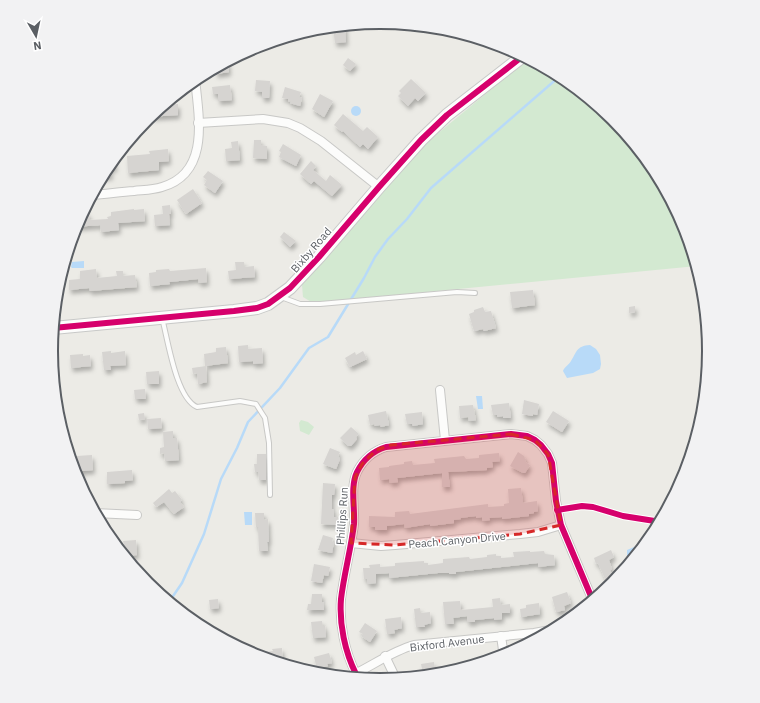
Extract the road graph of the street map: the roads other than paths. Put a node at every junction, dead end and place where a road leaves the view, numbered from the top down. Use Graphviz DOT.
graph roads {
  1 [pos="518,60"];
  2 [pos="194,89"];
  3 [pos="198,123"];
  4 [pos="379,187"];
  5 [pos="99,194"];
  6 [pos="475,292"];
  7 [pos="279,297"];
  8 [pos="162,318"];
  9 [pos="58,328"];
  10 [pos="440,390"];
  11 [pos="445,440"];
  12 [pos="270,495"];
  13 [pos="101,513"];
  14 [pos="137,515"];
  15 [pos="561,526"];
  16 [pos="351,543"];
  17 [pos="591,596"];
  18 [pos="539,632"];
  19 [pos="501,636"];
  20 [pos="503,649"];
  21 [pos="385,656"];
  22 [pos="355,673"];
  23 [pos="358,673"];
  24 [pos="393,673"];
  1 -- 4 [label="street, Bixby Road"];
  2 -- 3 [label="street"];
  3 -- 4 [label="street"];
  3 -- 5 [label="street"];
  4 -- 7 [label="street, Bixby Road"];
  6 -- 7 [label="lane"];
  7 -- 8 [label="street, Bixby Road"];
  8 -- 9 [label="street, Bixby Road"];
  8 -- 12 [label="lane"];
  10 -- 11 [label="street"];
  11 -- 15 [label="street, Phillips Run"];
  11 -- 16 [label="street, Phillips Run"];
  13 -- 14 [label="street"];
  15 -- 16 [label="street, Peach Canyon Drive"];
  15 -- 17 [label="street"];
  16 -- 22 [label="street, Phillips Run"];
  18 -- 19 [label="street, Bixford Avenue"];
  19 -- 20 [label="street"];
  19 -- 21 [label="street, Bixford Avenue"];
  21 -- 23 [label="street, Bixford Avenue"];
  21 -- 24 [label="street"];
}
